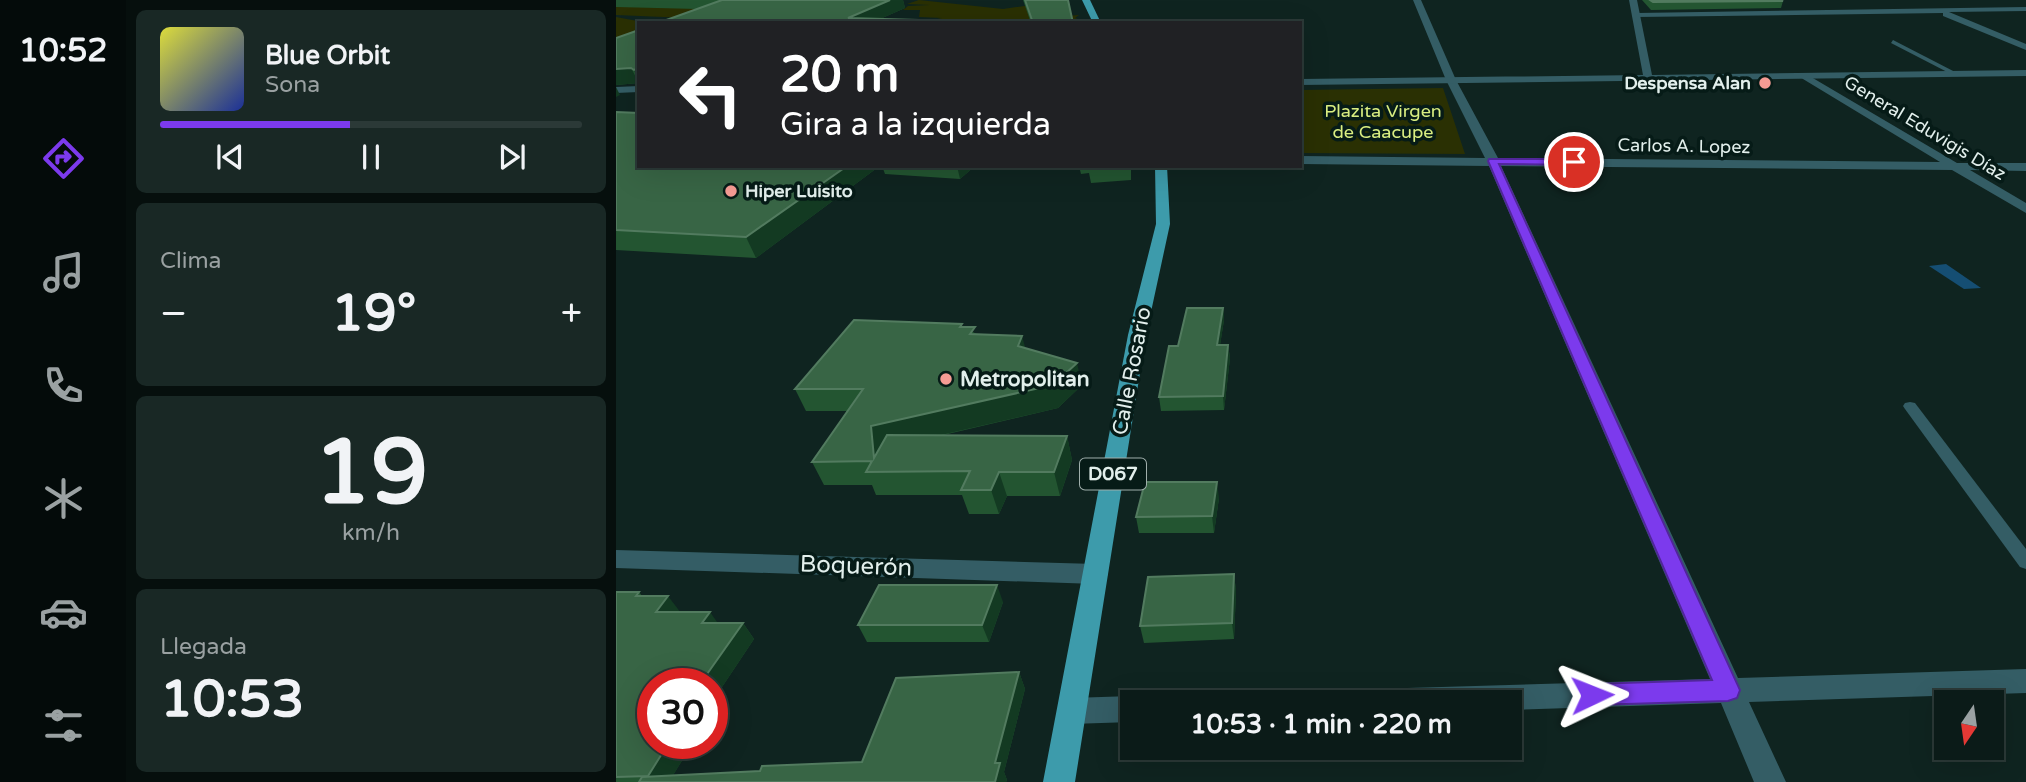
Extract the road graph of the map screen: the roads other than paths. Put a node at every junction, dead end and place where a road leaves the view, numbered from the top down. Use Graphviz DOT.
graph roads {
  1 [pos="1086,0"];
  2 [pos="1417,0"];
  3 [pos="1633,0"];
  4 [pos="1912,0"];
  5 [pos="2026,9"];
  6 [pos="1937,10"];
  7 [pos="1637,15"];
  8 [pos="1096,21"];
  9 [pos="1893,42"];
  10 [pos="2026,47"];
  11 [pos="2026,73"];
  12 [pos="1955,74"];
  13 [pos="1648,77"];
  14 [pos="1810,77"];
  15 [pos="1451,80"];
  16 [pos="2026,80"];
  17 [pos="1302,82"];
  18 [pos="637,89"];
  19 [pos="616,90"];
  20 [pos="1302,160"];
  21 [pos="1493,161"];
  22 [pos="1954,167"];
  23 [pos="2026,167"];
  24 [pos="1161,168"];
  25 [pos="2026,209"];
  26 [pos="1910,406"];
  27 [pos="616,559"];
  28 [pos="2026,562"];
  29 [pos="1096,573"];
  30 [pos="2026,681"];
  31 [pos="1728,690"];
  32 [pos="1522,697"];
  33 [pos="1120,709"];
  34 [pos="1071,711"];
  35 [pos="1059,782"];
  36 [pos="1770,782"];
  1 -- 8 [label="main road"];
  2 -- 15 [label="street"];
  3 -- 7 [label="street"];
  4 -- 6 [label="street"];
  5 -- 6 [label="street"];
  6 -- 7 [label="street"];
  6 -- 10 [label="street"];
  7 -- 13 [label="street"];
  9 -- 12 [label="lane"];
  11 -- 12 [label="street"];
  12 -- 14 [label="street"];
  13 -- 14 [label="street"];
  13 -- 15 [label="street"];
  14 -- 16 [label="street"];
  14 -- 22 [label="street, General Eduvigis Díaz"];
  15 -- 17 [label="street"];
  15 -- 21 [label="street"];
  18 -- 19 [label="street"];
  20 -- 21 [label="street, Carlos A. Lopez"];
  21 -- 22 [label="street, Carlos A. Lopez"];
  21 -- 31 [label="street"];
  22 -- 23 [label="street, Carlos A. Lopez"];
  22 -- 25 [label="street, General Eduvigis Díaz"];
  24 -- 29 [label="main road, Calle Rosario / D067"];
  26 -- 28 [label="lane"];
  27 -- 29 [label="street, Boquerón"];
  29 -- 34 [label="main road, Calle Rosario / D067"];
  30 -- 31 [label="street"];
  31 -- 32 [label="street"];
  31 -- 36 [label="street"];
  33 -- 34 [label="street"];
  34 -- 35 [label="main road, Calle Rosario / D067"];
}
